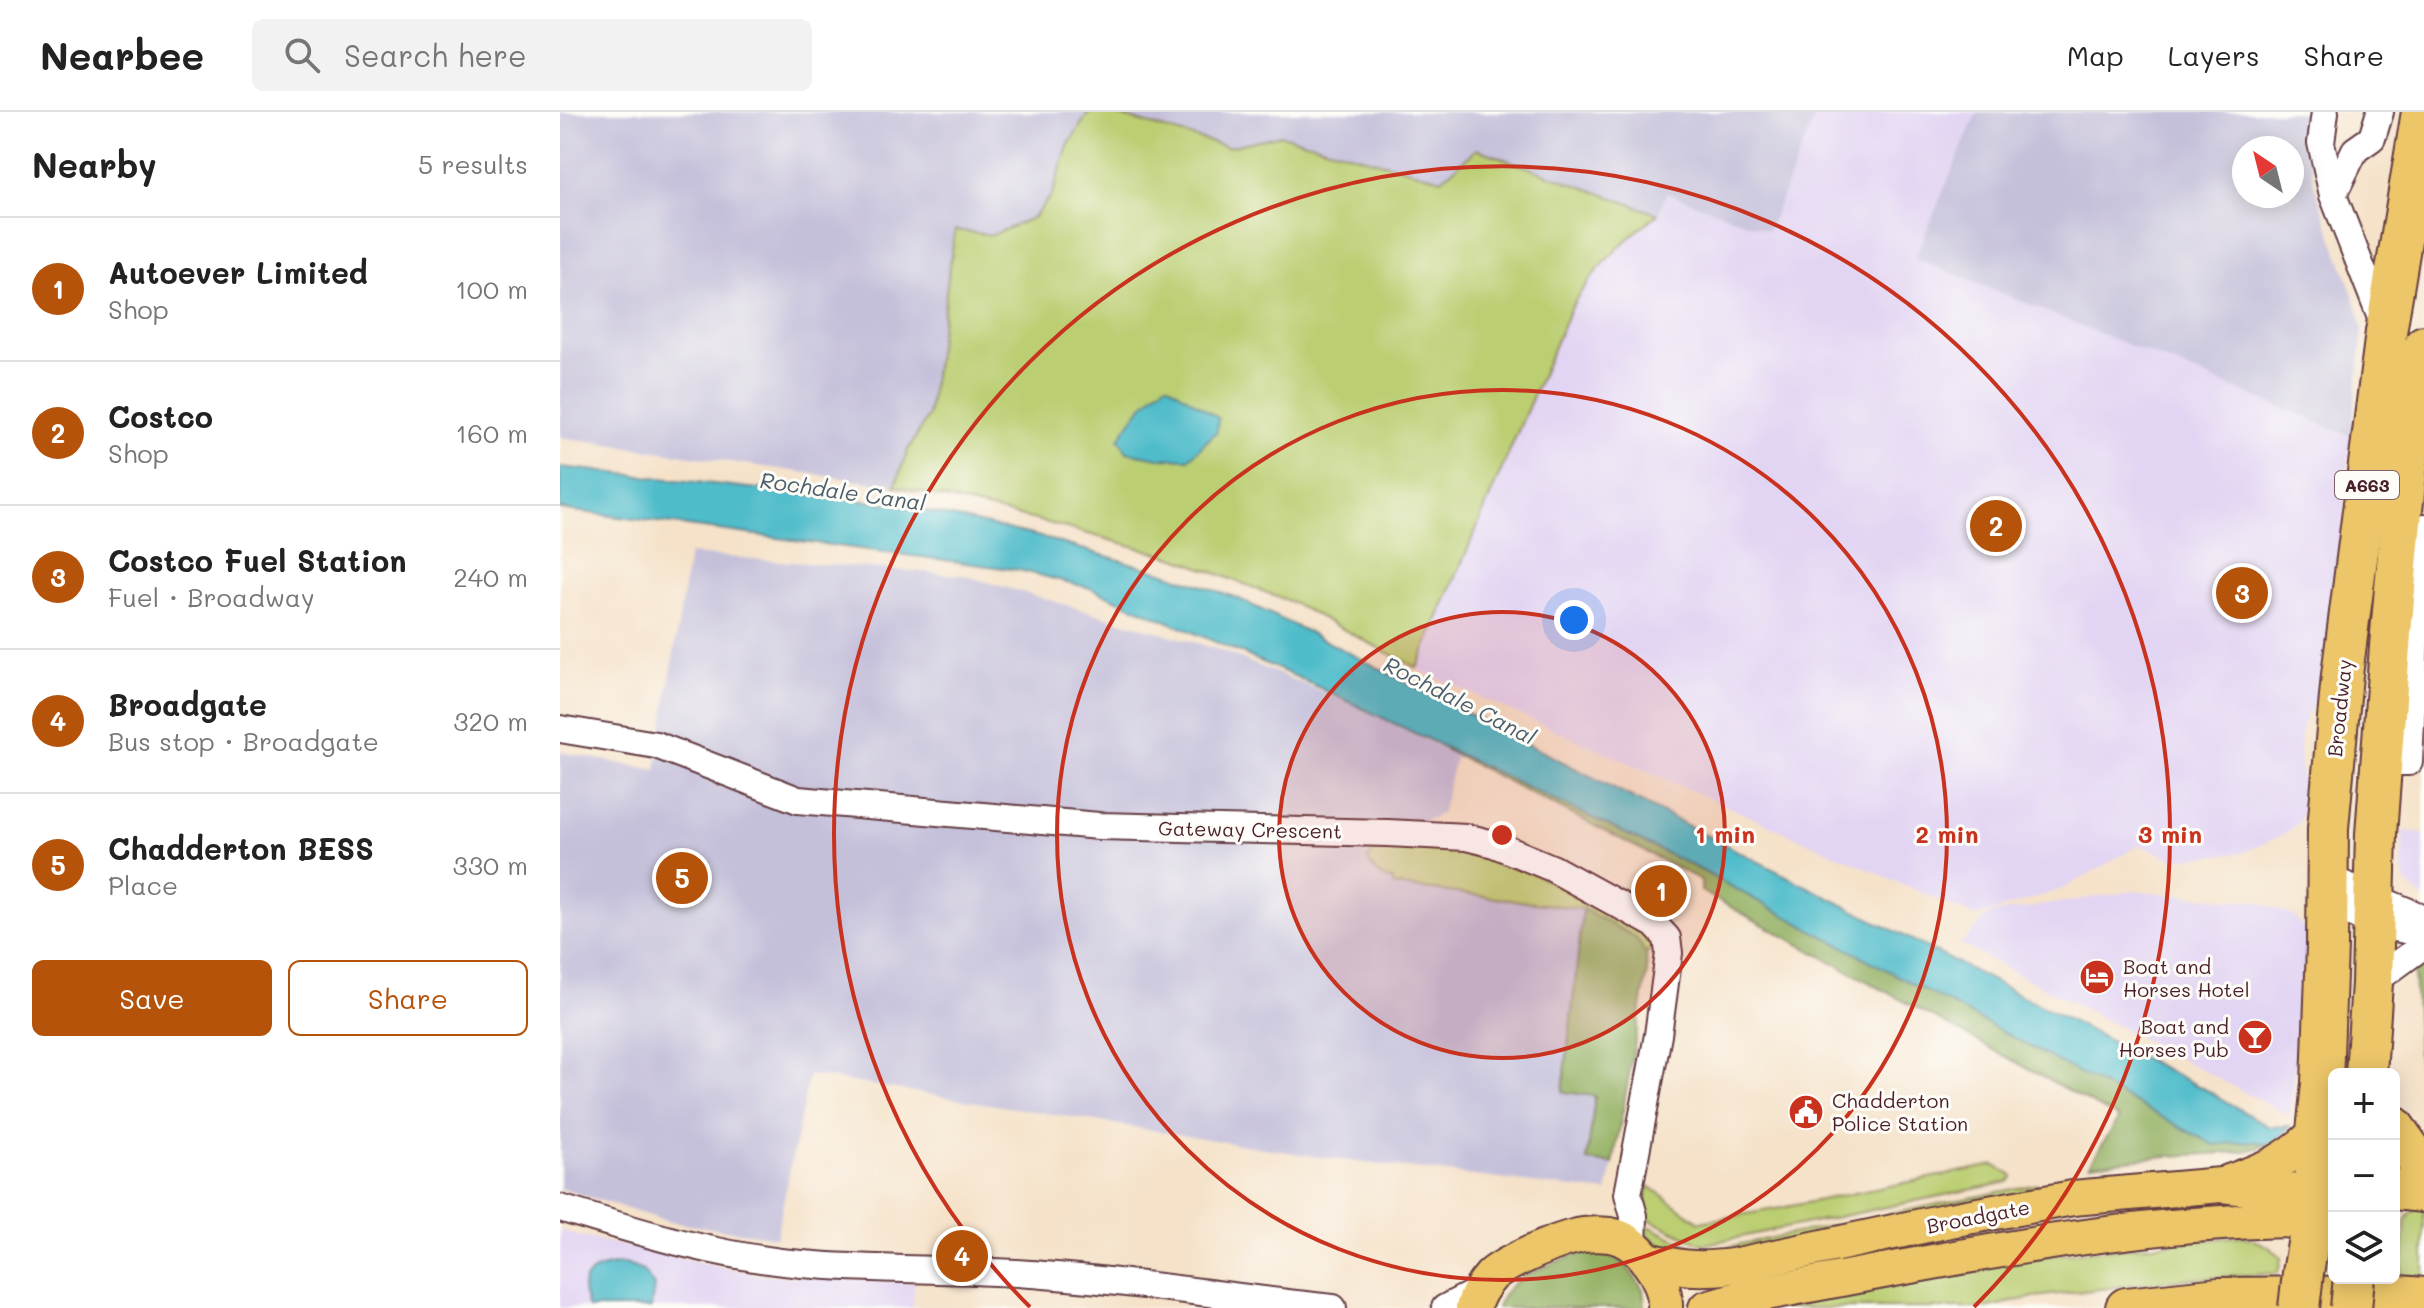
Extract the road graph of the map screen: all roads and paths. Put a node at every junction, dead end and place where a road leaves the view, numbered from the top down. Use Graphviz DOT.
graph roads {
  1 [pos="2325,112"];
  2 [pos="2380,112"];
  3 [pos="2422,117"];
  4 [pos="2333,195"];
  5 [pos="2386,332"];
  6 [pos="2424,346"];
  7 [pos="2424,527"];
  8 [pos="2401,671"];
  9 [pos="560,729"];
  10 [pos="2328,890"];
  11 [pos="2373,910"];
  12 [pos="2424,921"];
  13 [pos="2424,934"];
  14 [pos="2424,945"];
  15 [pos="2372,983"];
  16 [pos="2366,1055"];
  17 [pos="2317,1132"];
  18 [pos="2398,1140"];
  19 [pos="2221,1185"];
  20 [pos="2414,1185"];
  21 [pos="1628,1194"];
  22 [pos="2324,1200"];
  23 [pos="560,1208"];
  24 [pos="1595,1234"];
  25 [pos="1640,1252"];
  26 [pos="2353,1284"];
  27 [pos="2301,1290"];
  28 [pos="2424,1298"];
  29 [pos="1476,1299"];
  30 [pos="1333,1308"];
  31 [pos="1445,1308"];
  32 [pos="1665,1308"];
  33 [pos="1706,1308"];
  34 [pos="2126,1308"];
  35 [pos="2351,1308"];
  1 -- 4 [label="street"];
  2 -- 3 [label="street"];
  2 -- 4 [label="street"];
  3 -- 5 [label="highway, Broadway / A663"];
  4 -- 5 [label="street"];
  5 -- 10 [label="highway, Broadway / A663"];
  6 -- 8 [label="highway, A663"];
  7 -- 8 [label="street"];
  8 -- 11 [label="highway, A663"];
  9 -- 21 [label="street, Gateway Crescent"];
  10 -- 11 [label="street"];
  10 -- 17 [label="highway, Broadway / A663"];
  11 -- 12 [label="street"];
  11 -- 13 [label="street"];
  11 -- 15 [label="highway, A663"];
  14 -- 15 [label="street"];
  15 -- 16 [label="highway, A663"];
  17 -- 19 [label="main road"];
  17 -- 22 [label="highway, Broadway / A663"];
  18 -- 20 [label="highway"];
  19 -- 22 [label="main road, Broadgate"];
  19 -- 25 [label="main road, Broadgate"];
  21 -- 24 [label="street, Gateway Crescent"];
  21 -- 25 [label="street, Gateway Crescent"];
  22 -- 27 [label="highway, Broadway / A663"];
  22 -- 33 [label="main road, Broadgate"];
  23 -- 30 [label="street"];
  24 -- 25 [label="main road, Broadgate"];
  24 -- 29 [label="main road"];
  25 -- 32 [label="main road"];
  26 -- 35 [label="highway, bridge"];
  28 -- 34 [label="highway"];
  29 -- 31 [label="street"];
}
